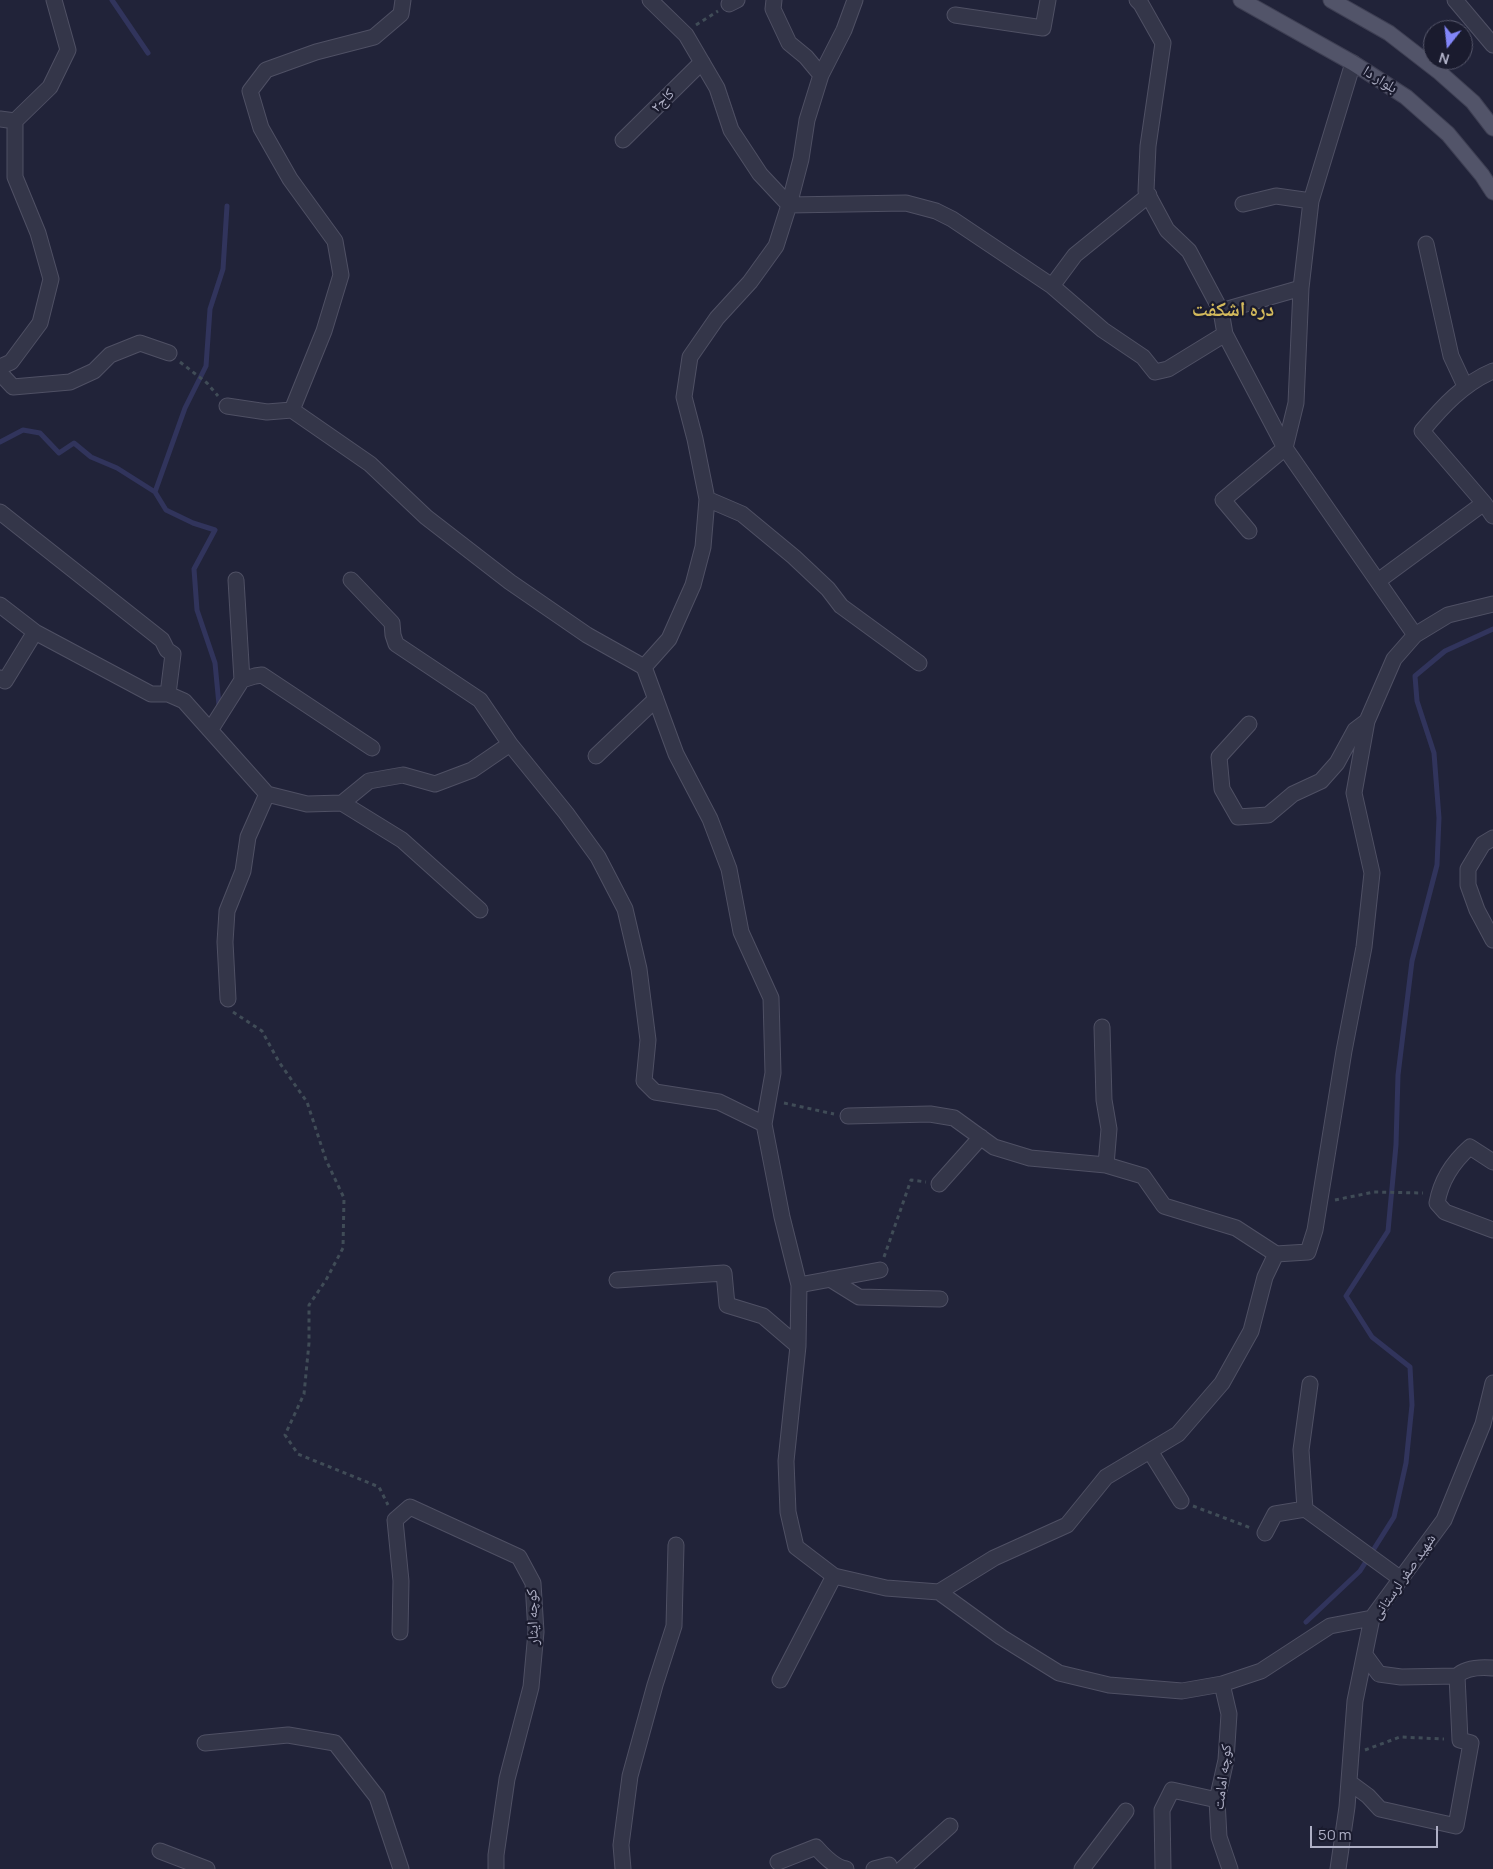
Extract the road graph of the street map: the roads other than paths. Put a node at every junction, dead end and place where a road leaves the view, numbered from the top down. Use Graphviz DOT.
graph roads {
  1 [pos="54,0"];
  2 [pos="403,0"];
  3 [pos="650,0"];
  4 [pos="774,0"];
  5 [pos="855,0"];
  6 [pos="1048,0"];
  7 [pos="1137,0"];
  8 [pos="1241,0"];
  9 [pos="1331,0"];
  10 [pos="1455,0"];
  11 [pos="955,15"];
  12 [pos="1493,45"];
  13 [pos="702,62"];
  14 [pos="1353,63"];
  15 [pos="821,75"];
  16 [pos="7,120"];
  17 [pos="1493,128"];
  18 [pos="623,140"];
  19 [pos="1493,192"];
  20 [pos="1149,195"];
  21 [pos="1311,201"];
  22 [pos="1243,204"];
  23 [pos="790,205"];
  24 [pos="1426,244"];
  25 [pos="1052,286"];
  26 [pos="1301,288"];
  27 [pos="1221,311"];
  28 [pos="1225,334"];
  29 [pos="169,353"];
  30 [pos="0,367"];
  31 [pos="1493,371"];
  32 [pos="0,373"];
  33 [pos="1465,386"];
  34 [pos="227,406"];
  35 [pos="292,410"];
  36 [pos="1285,448"];
  37 [pos="707,500"];
  38 [pos="1484,503"];
  39 [pos="0,512"];
  40 [pos="1493,516"];
  41 [pos="1249,531"];
  42 [pos="236,580"];
  43 [pos="351,580"];
  44 [pos="1378,581"];
  45 [pos="1493,604"];
  46 [pos="0,605"];
  47 [pos="35,632"];
  48 [pos="1415,635"];
  49 [pos="919,663"];
  50 [pos="644,667"];
  51 [pos="0,678"];
  52 [pos="242,680"];
  53 [pos="168,694"];
  54 [pos="656,699"];
  55 [pos="1367,721"];
  56 [pos="1249,724"];
  57 [pos="211,729"];
  58 [pos="510,744"];
  59 [pos="372,748"];
  60 [pos="596,756"];
  61 [pos="267,794"];
  62 [pos="342,803"];
  63 [pos="1493,838"];
  64 [pos="480,910"];
  65 [pos="1493,940"];
  66 [pos="228,999"];
  67 [pos="1102,1027"];
  68 [pos="848,1116"];
  69 [pos="764,1124"];
  70 [pos="981,1137"];
  71 [pos="1493,1162"];
  72 [pos="1106,1165"];
  73 [pos="939,1184"];
  74 [pos="1493,1230"];
  75 [pos="1276,1254"];
  76 [pos="880,1270"];
  77 [pos="830,1279"];
  78 [pos="618,1280"];
  79 [pos="799,1284"];
  80 [pos="940,1299"];
  81 [pos="798,1346"];
  82 [pos="1493,1383"];
  83 [pos="1310,1384"];
  84 [pos="1150,1451"];
  85 [pos="1181,1501"];
  86 [pos="1305,1509"];
  87 [pos="1265,1533"];
  88 [pos="676,1545"];
  89 [pos="834,1576"];
  90 [pos="1400,1580"];
  91 [pos="939,1592"];
  92 [pos="1372,1618"];
  93 [pos="400,1632"];
  94 [pos="1365,1655"];
  95 [pos="1493,1668"];
  96 [pos="1457,1676"];
  97 [pos="780,1680"];
  98 [pos="1222,1684"];
  99 [pos="205,1743"];
  100 [pos="1349,1782"];
  101 [pos="1218,1800"];
  102 [pos="1126,1811"];
  103 [pos="950,1826"];
  104 [pos="160,1851"];
  105 [pos="778,1862"];
  106 [pos="207,1869"];
  107 [pos="401,1869"];
  108 [pos="496,1869"];
  109 [pos="623,1869"];
  110 [pos="846,1869"];
  111 [pos="874,1869"];
  112 [pos="890,1869"];
  113 [pos="902,1869"];
  114 [pos="1082,1869"];
  115 [pos="1163,1869"];
  116 [pos="1230,1869"];
  117 [pos="1338,1869"];
  1 -- 16 [label="street"];
  2 -- 35 [label="street"];
  3 -- 13 [label="street"];
  4 -- 15 [label="street"];
  5 -- 15 [label="street"];
  6 -- 11 [label="street"];
  7 -- 20 [label="street"];
  8 -- 14 [label="main road, بلوار دا"];
  9 -- 17 [label="main road"];
  10 -- 12 [label="street"];
  13 -- 18 [label="street, کاج۲"];
  13 -- 23 [label="street"];
  14 -- 19 [label="main road, بلوار دا"];
  14 -- 21 [label="street"];
  15 -- 23 [label="street"];
  16 -- 30 [label="street"];
  20 -- 25 [label="street"];
  20 -- 27 [label="street"];
  21 -- 22 [label="street"];
  21 -- 26 [label="street"];
  23 -- 25 [label="street"];
  23 -- 37 [label="street"];
  24 -- 33 [label="street"];
  25 -- 28 [label="street"];
  26 -- 27 [label="street"];
  26 -- 36 [label="street"];
  27 -- 28 [label="street"];
  28 -- 36 [label="street"];
  29 -- 32 [label="street"];
  31 -- 33 [label="street"];
  33 -- 38 [label="street"];
  34 -- 35 [label="street"];
  35 -- 50 [label="street"];
  36 -- 41 [label="street"];
  36 -- 44 [label="street"];
  37 -- 49 [label="street"];
  37 -- 50 [label="street"];
  38 -- 40 [label="street"];
  38 -- 44 [label="street"];
  39 -- 53 [label="street"];
  42 -- 52 [label="street"];
  43 -- 58 [label="street"];
  44 -- 48 [label="street"];
  45 -- 48 [label="street"];
  46 -- 47 [label="street"];
  47 -- 51 [label="street"];
  47 -- 53 [label="street"];
  48 -- 55 [label="street"];
  50 -- 54 [label="street"];
  52 -- 57 [label="street"];
  52 -- 59 [label="street"];
  53 -- 57 [label="street"];
  54 -- 60 [label="street"];
  54 -- 69 [label="street"];
  55 -- 56 [label="street"];
  55 -- 75 [label="street"];
  57 -- 61 [label="street"];
  58 -- 62 [label="street"];
  58 -- 69 [label="street"];
  61 -- 62 [label="street"];
  61 -- 66 [label="street"];
  62 -- 64 [label="street"];
  63 -- 65 [label="street"];
  67 -- 72 [label="street"];
  68 -- 70 [label="street"];
  69 -- 79 [label="street"];
  70 -- 72 [label="street"];
  70 -- 73 [label="street"];
  71 -- 74 [label="street"];
  72 -- 75 [label="street"];
  75 -- 84 [label="street"];
  76 -- 77 [label="street"];
  77 -- 79 [label="street"];
  77 -- 80 [label="street"];
  78 -- 81 [label="street"];
  79 -- 81 [label="street"];
  81 -- 89 [label="street"];
  82 -- 90 [label="street, شهید صفر لرستانی"];
  83 -- 86 [label="street"];
  84 -- 85 [label="street"];
  84 -- 91 [label="street"];
  86 -- 87 [label="street"];
  86 -- 90 [label="street"];
  88 -- 109 [label="street"];
  89 -- 91 [label="street"];
  89 -- 97 [label="street"];
  90 -- 92 [label="street, شهید صفر لرستانی"];
  91 -- 98 [label="street"];
  92 -- 94 [label="street, شهید صفر لرستانی"];
  92 -- 98 [label="street"];
  93 -- 108 [label="street, کوچه ایثار"];
  94 -- 96 [label="street"];
  94 -- 100 [label="street, شهید صفر لرستانی"];
  95 -- 96 [label="street"];
  96 -- 100 [label="street"];
  98 -- 101 [label="street, کوچه امامت"];
  99 -- 107 [label="street"];
  100 -- 117 [label="street, شهید صفر لرستانی"];
  101 -- 115 [label="street"];
  101 -- 116 [label="street, کوچه امامت"];
  102 -- 114 [label="street"];
  103 -- 113 [label="street"];
  104 -- 106 [label="street"];
  105 -- 110 [label="street"];
  111 -- 112 [label="street"];
}
